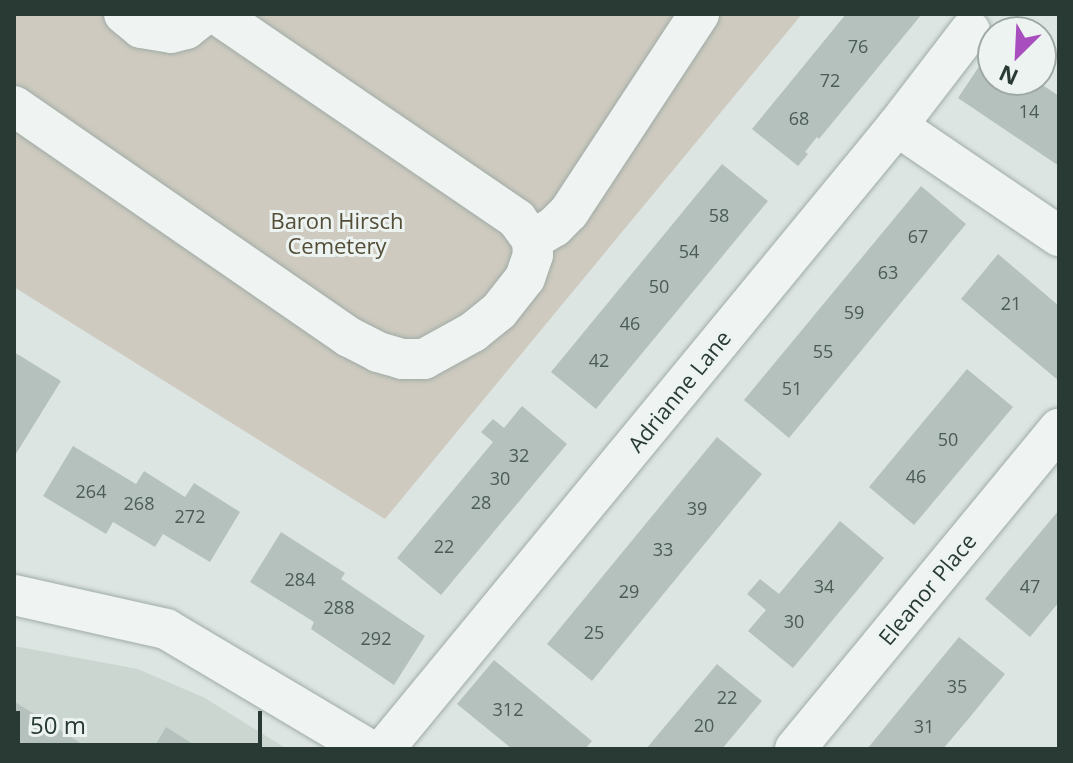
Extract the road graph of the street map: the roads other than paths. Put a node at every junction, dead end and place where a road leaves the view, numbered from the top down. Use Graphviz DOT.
graph roads {
  1 [pos="124,14"];
  2 [pos="205,14"];
  3 [pos="217,14"];
  4 [pos="699,14"];
  5 [pos="970,31"];
  6 [pos="14,106"];
  7 [pos="897,126"];
  8 [pos="1059,236"];
  9 [pos="532,240"];
  10 [pos="1059,429"];
  11 [pos="14,595"];
  12 [pos="368,749"];
  13 [pos="384,749"];
  14 [pos="795,749"];
  1 -- 2 [label="street"];
  3 -- 9 [label="street"];
  4 -- 9 [label="street"];
  5 -- 7 [label="street, Adrianne Lane"];
  6 -- 9 [label="street"];
  7 -- 8 [label="street"];
  7 -- 13 [label="street, Adrianne Lane"];
  10 -- 14 [label="street, Eleanor Place"];
  11 -- 12 [label="street"];
}
